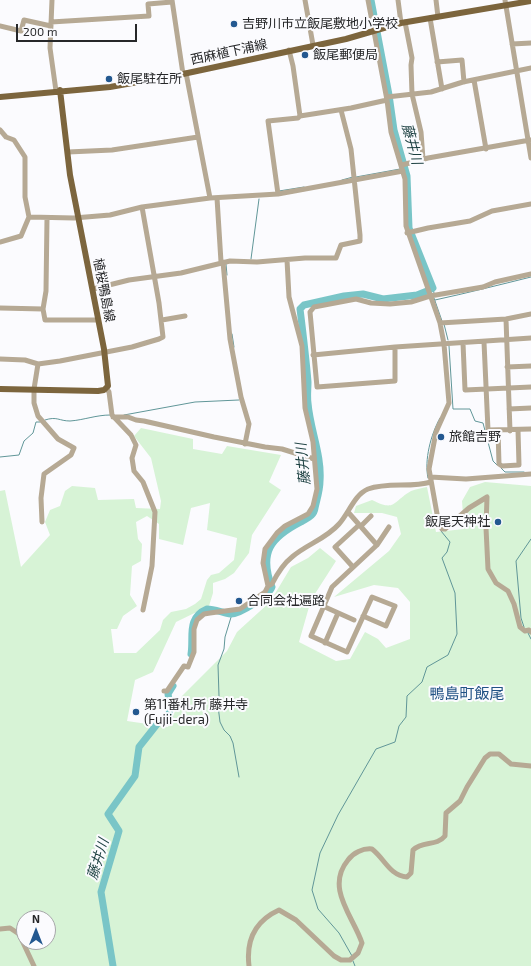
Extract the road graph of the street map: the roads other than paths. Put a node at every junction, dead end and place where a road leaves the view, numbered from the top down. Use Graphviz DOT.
graph roads {
  1 [pos="52,0"];
  2 [pos="305,0"];
  3 [pos="368,0"];
  4 [pos="398,0"];
  5 [pos="436,0"];
  6 [pos="172,1"];
  7 [pos="531,1"];
  8 [pos="506,3"];
  9 [pos="438,16"];
  10 [pos="430,18"];
  11 [pos="403,23"];
  12 [pos="51,24"];
  13 [pos="0,26"];
  14 [pos="376,30"];
  15 [pos="531,43"];
  16 [pos="512,44"];
  17 [pos="313,45"];
  18 [pos="289,50"];
  19 [pos="437,62"];
  20 [pos="531,68"];
  21 [pos="517,72"];
  22 [pos="185,73"];
  23 [pos="474,80"];
  24 [pos="464,82"];
  25 [pos="442,89"];
  26 [pos="58,90"];
  27 [pos="412,94"];
  28 [pos="0,97"];
  29 [pos="388,98"];
  30 [pos="341,110"];
  31 [pos="300,116"];
  32 [pos="0,130"];
  33 [pos="198,137"];
  34 [pos="530,140"];
  35 [pos="486,149"];
  36 [pos="68,152"];
  37 [pos="531,158"];
  38 [pos="423,159"];
  39 [pos="403,164"];
  40 [pos="403,171"];
  41 [pos="356,177"];
  42 [pos="278,192"];
  43 [pos="210,198"];
  44 [pos="217,198"];
  45 [pos="531,204"];
  46 [pos="142,207"];
  47 [pos="29,217"];
  48 [pos="47,218"];
  49 [pos="80,218"];
  50 [pos="409,233"];
  51 [pos="0,242"];
  52 [pos="287,260"];
  53 [pos="222,262"];
  54 [pos="531,274"];
  55 [pos="154,276"];
  56 [pos="93,289"];
  57 [pos="430,296"];
  58 [pos="0,308"];
  59 [pos="43,309"];
  60 [pos="531,314"];
  61 [pos="185,316"];
  62 [pos="506,319"];
  63 [pos="98,320"];
  64 [pos="162,320"];
  65 [pos="440,323"];
  66 [pos="531,338"];
  67 [pos="506,341"];
  68 [pos="484,342"];
  69 [pos="463,343"];
  70 [pos="447,344"];
  71 [pos="394,347"];
  72 [pos="105,352"];
  73 [pos="313,355"];
  74 [pos="0,359"];
  75 [pos="38,364"];
  76 [pos="531,366"];
  77 [pos="507,368"];
  78 [pos="531,387"];
  79 [pos="508,388"];
  80 [pos="0,389"];
  81 [pos="34,389"];
  82 [pos="106,389"];
  83 [pos="486,390"];
  84 [pos="531,408"];
  85 [pos="509,409"];
  86 [pos="113,416"];
  87 [pos="531,429"];
  88 [pos="498,430"];
  89 [pos="518,430"];
  90 [pos="510,431"];
  91 [pos="245,444"];
  92 [pos="314,459"];
  93 [pos="531,474"];
  94 [pos="431,480"];
  95 [pos="348,512"];
  96 [pos="371,516"];
  97 [pos="42,522"];
  98 [pos="360,525"];
  99 [pos="389,527"];
  100 [pos="377,545"];
  101 [pos="353,567"];
  102 [pos="270,585"];
  103 [pos="325,607"];
  104 [pos="143,610"];
  105 [pos="338,613"];
  106 [pos="363,616"];
  107 [pos="354,620"];
  108 [pos="531,632"];
  109 [pos="325,643"];
  110 [pos="164,691"];
  111 [pos="531,766"];
  112 [pos="0,929"];
  113 [pos="34,966"];
  114 [pos="249,966"];
  1 -- 12 [label="street"];
  2 -- 17 [label="street"];
  3 -- 14 [label="street"];
  4 -- 11 [label="street"];
  5 -- 9 [label="street"];
  6 -- 12 [label="street"];
  6 -- 22 [label="street"];
  7 -- 8 [label="main road, 西麻植下浦線"];
  8 -- 9 [label="main road, 西麻植下浦線"];
  8 -- 16 [label="street"];
  9 -- 10 [label="main road, 西麻植下浦線"];
  10 -- 11 [label="main road, 西麻植下浦線"];
  10 -- 19 [label="street"];
  11 -- 14 [label="main road, 西麻植下浦線"];
  11 -- 27 [label="street"];
  12 -- 13 [label="street"];
  12 -- 26 [label="street"];
  14 -- 17 [label="main road, 西麻植下浦線"];
  14 -- 29 [label="street"];
  15 -- 16 [label="street"];
  16 -- 21 [label="street"];
  17 -- 18 [label="main road, 西麻植下浦線"];
  18 -- 22 [label="main road, 西麻植下浦線"];
  18 -- 31 [label="street"];
  19 -- 24 [label="street"];
  19 -- 25 [label="street"];
  20 -- 21 [label="street"];
  21 -- 23 [label="street"];
  21 -- 34 [label="street"];
  22 -- 26 [label="main road, 西麻植下浦線"];
  22 -- 33 [label="street"];
  23 -- 24 [label="street"];
  23 -- 35 [label="street"];
  24 -- 25 [label="street"];
  25 -- 27 [label="street"];
  26 -- 28 [label="main road, 西麻植下浦線"];
  26 -- 36 [label="main road, 植桜鴨島線"];
  27 -- 29 [label="street"];
  27 -- 38 [label="street"];
  29 -- 30 [label="street"];
  29 -- 39 [label="street"];
  30 -- 31 [label="street"];
  30 -- 41 [label="street"];
  31 -- 42 [label="street"];
  32 -- 47 [label="street"];
  33 -- 36 [label="street"];
  33 -- 43 [label="street"];
  34 -- 35 [label="street"];
  34 -- 37 [label="street"];
  35 -- 38 [label="street"];
  36 -- 49 [label="main road, 植桜鴨島線"];
  38 -- 39 [label="street"];
  39 -- 40 [label="street"];
  40 -- 41 [label="street"];
  40 -- 50 [label="street"];
  41 -- 42 [label="street"];
  41 -- 52 [label="street"];
  42 -- 44 [label="street"];
  43 -- 44 [label="street"];
  43 -- 46 [label="street"];
  44 -- 53 [label="street"];
  45 -- 50 [label="street"];
  46 -- 49 [label="street"];
  46 -- 55 [label="street"];
  47 -- 48 [label="street"];
  47 -- 51 [label="street"];
  48 -- 49 [label="street"];
  48 -- 59 [label="street"];
  49 -- 56 [label="main road, 植桜鴨島線"];
  50 -- 57 [label="street"];
  52 -- 53 [label="street"];
  52 -- 92 [label="street"];
  53 -- 55 [label="street"];
  53 -- 91 [label="street"];
  54 -- 57 [label="street"];
  55 -- 56 [label="street"];
  55 -- 64 [label="street"];
  56 -- 63 [label="main road, 植桜鴨島線"];
  57 -- 65 [label="street"];
  57 -- 73 [label="street"];
  58 -- 59 [label="street"];
  59 -- 63 [label="street"];
  60 -- 62 [label="street"];
  61 -- 64 [label="street"];
  62 -- 65 [label="street"];
  62 -- 67 [label="street"];
  63 -- 72 [label="main road, 植桜鴨島線"];
  64 -- 72 [label="street"];
  65 -- 70 [label="street"];
  66 -- 67 [label="street"];
  67 -- 68 [label="street"];
  67 -- 77 [label="street"];
  68 -- 69 [label="street"];
  68 -- 83 [label="street"];
  69 -- 70 [label="street"];
  69 -- 83 [label="street"];
  70 -- 71 [label="street"];
  70 -- 94 [label="street"];
  71 -- 73 [label="street"];
  71 -- 73 [label="street"];
  72 -- 75 [label="street"];
  72 -- 82 [label="main road, 植桜鴨島線"];
  74 -- 75 [label="street"];
  75 -- 81 [label="street"];
  76 -- 77 [label="street"];
  77 -- 79 [label="street"];
  78 -- 79 [label="street"];
  79 -- 83 [label="street"];
  79 -- 85 [label="street"];
  80 -- 81 [label="main road"];
  81 -- 82 [label="main road"];
  81 -- 97 [label="street"];
  82 -- 86 [label="street"];
  83 -- 88 [label="street"];
  84 -- 85 [label="street"];
  85 -- 90 [label="street"];
  86 -- 91 [label="street"];
  86 -- 104 [label="street"];
  87 -- 89 [label="street"];
  88 -- 89 [label="street"];
  88 -- 90 [label="street"];
  89 -- 90 [label="street"];
  91 -- 92 [label="street"];
  92 -- 102 [label="street"];
  93 -- 94 [label="street"];
  94 -- 95 [label="street"];
  94 -- 108 [label="street"];
  95 -- 98 [label="street"];
  95 -- 102 [label="street"];
  96 -- 98 [label="street"];
  98 -- 100 [label="street"];
  98 -- 101 [label="street"];
  99 -- 100 [label="street"];
  100 -- 101 [label="street"];
  101 -- 109 [label="street"];
  102 -- 110 [label="street"];
  103 -- 105 [label="street"];
  105 -- 107 [label="street"];
  105 -- 109 [label="street"];
  106 -- 106 [label="street"];
  106 -- 109 [label="street"];
  111 -- 114 [label="street"];
  112 -- 113 [label="street"];
}
